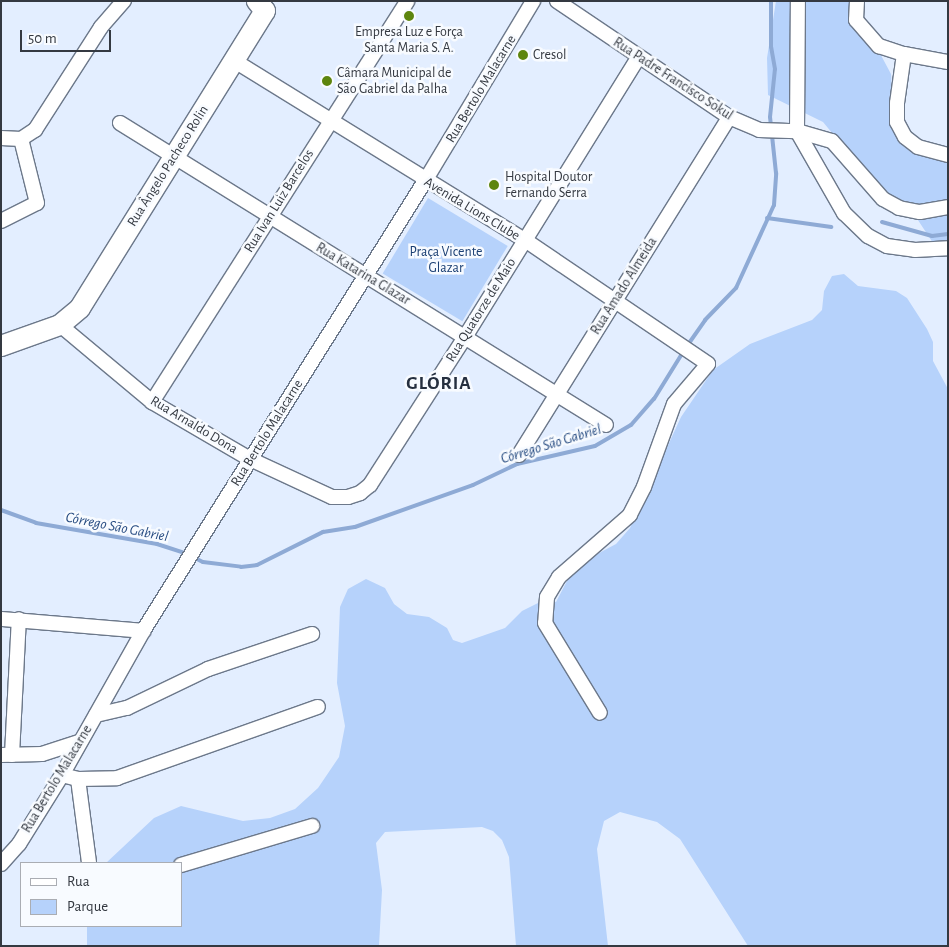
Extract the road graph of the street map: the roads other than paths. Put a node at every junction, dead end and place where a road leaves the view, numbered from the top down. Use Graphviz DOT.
graph roads {
  1 [pos="124,1"];
  2 [pos="407,1"];
  3 [pos="533,1"];
  4 [pos="557,1"];
  5 [pos="798,1"];
  6 [pos="857,1"];
  7 [pos="264,4"];
  8 [pos="904,54"];
  9 [pos="638,58"];
  10 [pos="233,60"];
  11 [pos="948,62"];
  12 [pos="728,117"];
  13 [pos="328,120"];
  14 [pos="120,123"];
  15 [pos="796,131"];
  16 [pos="1,138"];
  17 [pos="21,139"];
  18 [pos="948,155"];
  19 [pos="175,157"];
  20 [pos="425,181"];
  21 [pos="948,207"];
  22 [pos="269,217"];
  23 [pos="1,221"];
  24 [pos="525,240"];
  25 [pos="948,248"];
  26 [pos="366,275"];
  27 [pos="615,301"];
  28 [pos="60,325"];
  29 [pos="465,337"];
  30 [pos="1,346"];
  31 [pos="556,395"];
  32 [pos="152,402"];
  33 [pos="606,425"];
  34 [pos="519,455"];
  35 [pos="250,459"];
  36 [pos="370,485"];
  37 [pos="1,619"];
  38 [pos="19,619"];
  39 [pos="144,631"];
  40 [pos="312,634"];
  41 [pos="318,707"];
  42 [pos="600,713"];
  43 [pos="96,715"];
  44 [pos="78,742"];
  45 [pos="7,755"];
  46 [pos="62,775"];
  47 [pos="78,779"];
  48 [pos="312,826"];
  49 [pos="89,862"];
  50 [pos="1,864"];
  51 [pos="182,865"];
  1 -- 17 [label="street"];
  2 -- 13 [label="street, Rua Ivan Luiz Barcelos"];
  3 -- 20 [label="street, Rua Bertolo Malacarne"];
  4 -- 9 [label="street, Rua Padre Francisco Sokul"];
  5 -- 15 [label="street"];
  6 -- 8 [label="street"];
  7 -- 10 [label="street, Rua Ângelo Pacheco Rolin"];
  8 -- 11 [label="street"];
  8 -- 18 [label="street"];
  9 -- 12 [label="street, Rua Padre Francisco Sokul"];
  9 -- 24 [label="street, Rua Quatorze de Maio"];
  10 -- 13 [label="street, Avenida Lions Clube"];
  10 -- 19 [label="street, Rua Ângelo Pacheco Rolin"];
  12 -- 15 [label="street, Rua Padre Francisco Sokul"];
  12 -- 27 [label="street, Rua Amado Almeida"];
  13 -- 20 [label="street, Avenida Lions Clube"];
  13 -- 22 [label="street, Rua Ivan Luiz Barcelos"];
  14 -- 19 [label="street, Rua Katarina Glazar"];
  15 -- 21 [label="street, Rua Padre Francisco Sokul"];
  15 -- 25 [label="street"];
  16 -- 17 [label="street"];
  17 -- 23 [label="street"];
  19 -- 22 [label="street, Rua Katarina Glazar"];
  19 -- 28 [label="street, Rua Ângelo Pacheco Rolin"];
  20 -- 24 [label="street, Avenida Lions Clube"];
  20 -- 26 [label="street, Rua Bertolo Malacarne"];
  22 -- 26 [label="street, Rua Katarina Glazar"];
  22 -- 32 [label="street, Rua Ivan Luiz Barcelos"];
  24 -- 27 [label="street, Avenida Lions Clube"];
  24 -- 29 [label="street, Rua Quatorze de Maio"];
  26 -- 29 [label="street, Rua Katarina Glazar"];
  26 -- 35 [label="street, Rua Bertolo Malacarne"];
  27 -- 31 [label="street, Rua Amado Almeida"];
  27 -- 42 [label="street, Avenida Lions Clube"];
  28 -- 30 [label="street"];
  28 -- 32 [label="street, Rua Arnaldo Dona"];
  29 -- 31 [label="street, Rua Katarina Glazar"];
  29 -- 36 [label="street, Rua Quatorze de Maio"];
  31 -- 33 [label="street, Rua Katarina Glazar"];
  31 -- 34 [label="street, Rua Amado Almeida"];
  32 -- 35 [label="street, Rua Arnaldo Dona"];
  35 -- 36 [label="street, Rua Arnaldo Dona"];
  35 -- 39 [label="street, Rua Bertolo Malacarne"];
  37 -- 38 [label="street"];
  38 -- 39 [label="street"];
  38 -- 45 [label="street"];
  39 -- 43 [label="street, Rua Bertolo Malacarne"];
  40 -- 43 [label="street"];
  41 -- 47 [label="street"];
  43 -- 44 [label="street, Rua Bertolo Malacarne"];
  44 -- 45 [label="street"];
  44 -- 46 [label="street, Rua Bertolo Malacarne"];
  46 -- 47 [label="street"];
  46 -- 50 [label="street, Rua Bertolo Malacarne"];
  47 -- 49 [label="street"];
  48 -- 51 [label="street"];
}
